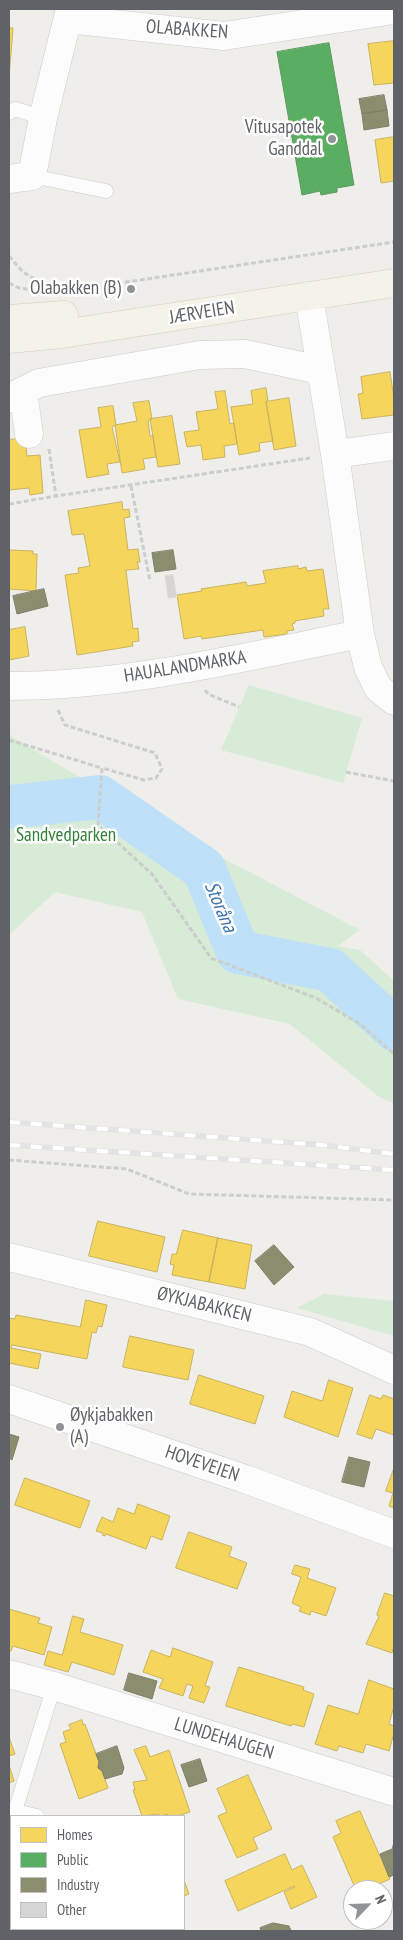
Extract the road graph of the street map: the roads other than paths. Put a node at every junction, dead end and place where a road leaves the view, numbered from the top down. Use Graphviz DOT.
graph roads {
  1 [pos="394,10"];
  2 [pos="69,14"];
  3 [pos="9,113"];
  4 [pos="42,118"];
  5 [pos="20,178"];
  6 [pos="106,191"];
  7 [pos="394,266"];
  8 [pos="394,283"];
  9 [pos="309,296"];
  10 [pos="9,319"];
  11 [pos="9,339"];
  12 [pos="320,370"];
  13 [pos="16,395"];
  14 [pos="29,434"];
  15 [pos="394,446"];
  16 [pos="334,454"];
  17 [pos="360,634"];
  18 [pos="9,686"];
  19 [pos="394,701"];
  20 [pos="9,1257"];
  21 [pos="394,1370"];
  22 [pos="9,1399"];
  23 [pos="394,1534"];
  24 [pos="9,1674"];
  25 [pos="54,1686"];
  26 [pos="394,1792"];
  27 [pos="33,1815"];
  1 -- 2 [label="street, OLABAKKEN"];
  2 -- 4 [label="street, OLABAKKEN"];
  3 -- 4 [label="lane"];
  4 -- 5 [label="street, OLABAKKEN"];
  5 -- 6 [label="lane"];
  7 -- 10 [label="main road, JÆRVEIEN"];
  8 -- 9 [label="main road, JÆRVEIEN"];
  9 -- 11 [label="main road, JÆRVEIEN"];
  9 -- 12 [label="street"];
  12 -- 13 [label="street"];
  12 -- 16 [label="street"];
  13 -- 14 [label="street"];
  15 -- 16 [label="street"];
  16 -- 17 [label="street"];
  17 -- 18 [label="street, HAUALANDMARKA"];
  17 -- 19 [label="street"];
  20 -- 21 [label="street, ØYKJABAKKEN"];
  22 -- 23 [label="street, HOVEVEIEN"];
  24 -- 25 [label="street, LUNDEHAUGEN"];
  25 -- 26 [label="street, LUNDEHAUGEN"];
  25 -- 27 [label="lane"];
}
